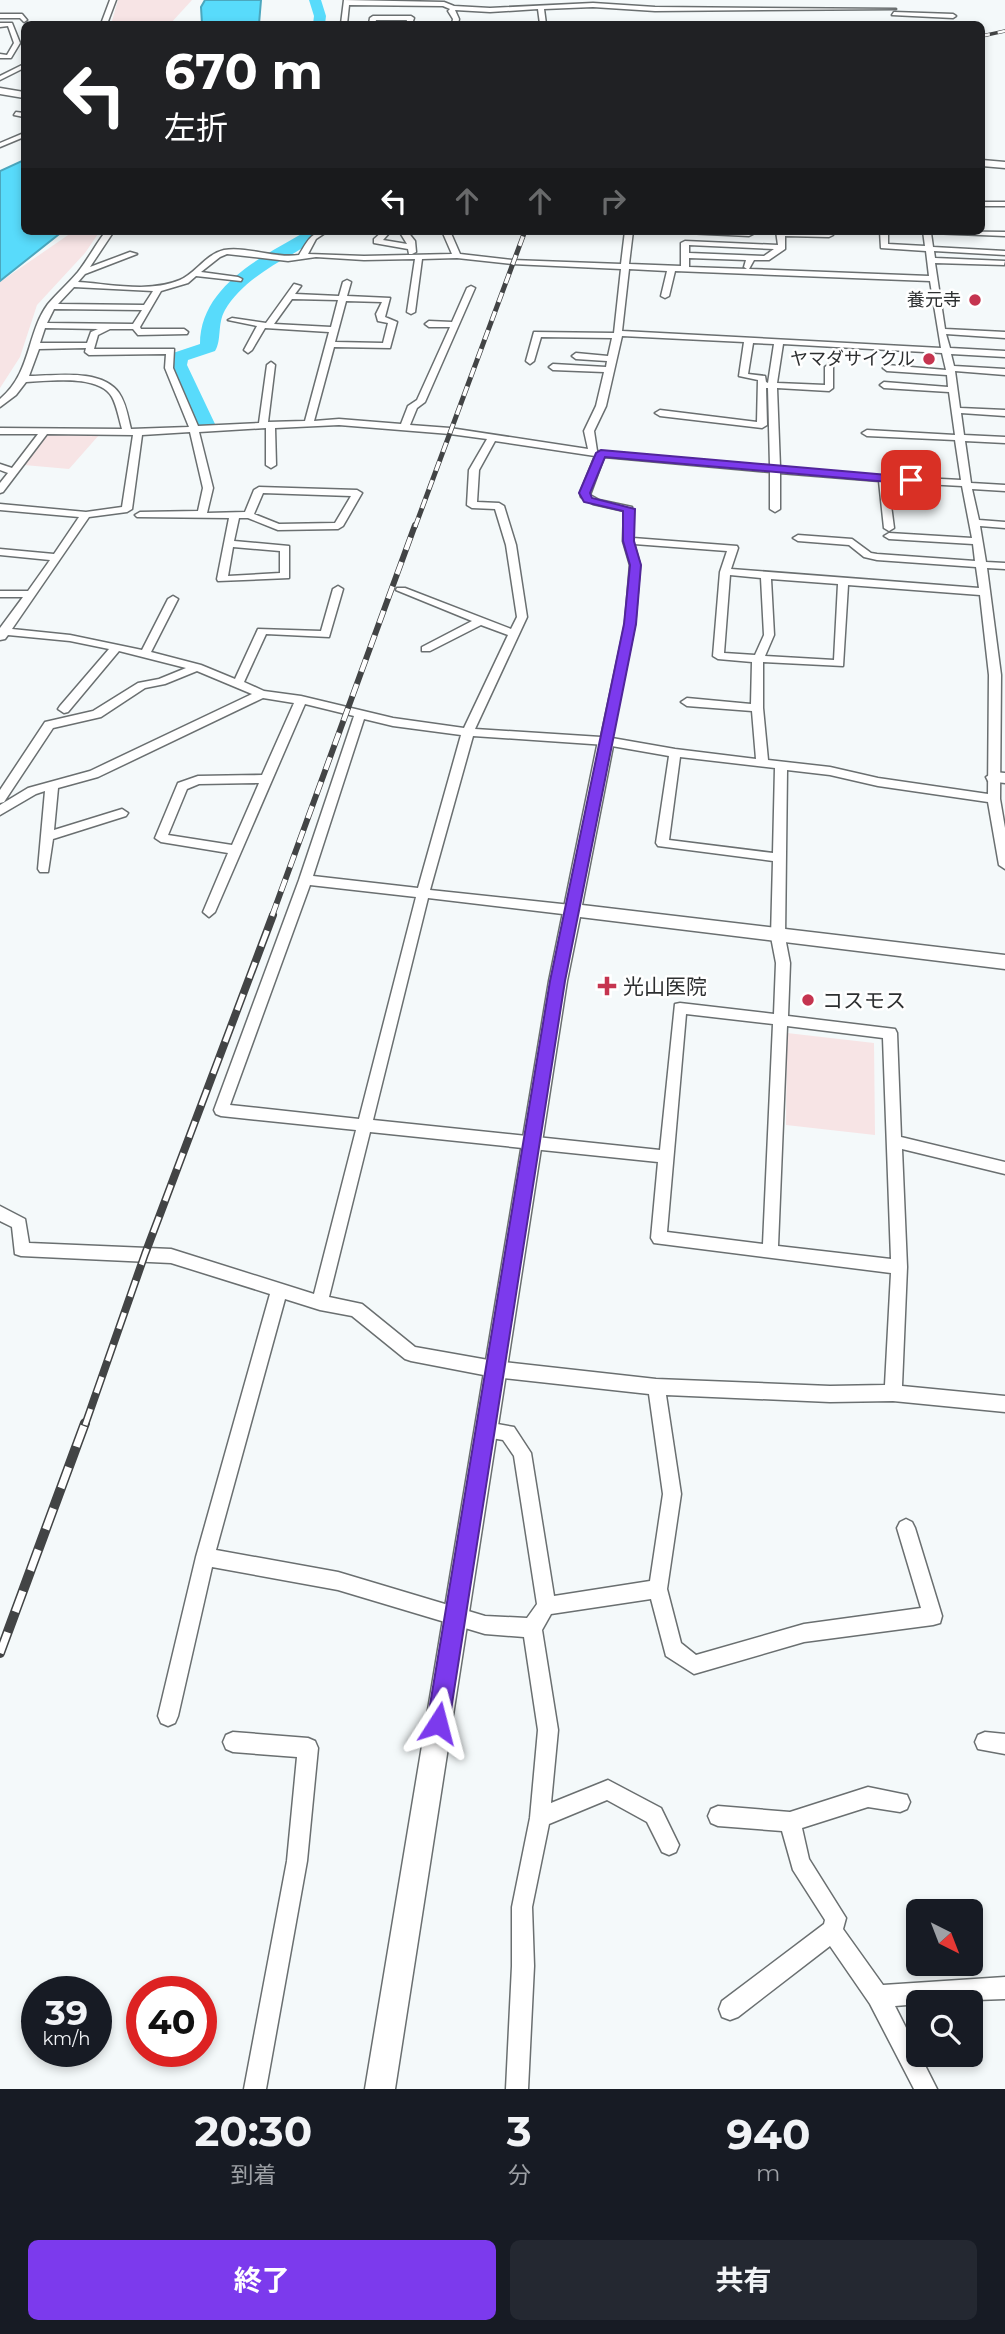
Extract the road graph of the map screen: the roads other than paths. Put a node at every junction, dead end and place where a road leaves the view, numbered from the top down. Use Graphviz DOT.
graph roads {
  1 [pos="113,0"];
  2 [pos="555,0"];
  3 [pos="893,0"];
  4 [pos="346,2"];
  5 [pos="453,8"];
  6 [pos="507,9"];
  7 [pos="541,9"];
  8 [pos="555,9"];
  9 [pos="894,12"];
  10 [pos="0,16"];
  11 [pos="953,16"];
  12 [pos="24,20"];
  13 [pos="105,21"];
  14 [pos="344,21"];
  15 [pos="372,21"];
  16 [pos="410,21"];
  17 [pos="456,21"];
  18 [pos="506,21"];
  19 [pos="543,21"];
  20 [pos="895,21"];
  21 [pos="0,25"];
  22 [pos="0,56"];
  23 [pos="21,68"];
  24 [pos="0,78"];
  25 [pos="0,91"];
  26 [pos="21,94"];
  27 [pos="21,136"];
  28 [pos="0,145"];
  29 [pos="985,163"];
  30 [pos="1005,165"];
  31 [pos="985,204"];
  32 [pos="1005,204"];
  33 [pos="985,233"];
  34 [pos="1005,234"];
  35 [pos="107,235"];
  36 [pos="318,235"];
  37 [pos="383,235"];
  38 [pos="405,235"];
  39 [pos="448,235"];
  40 [pos="629,235"];
  41 [pos="685,235"];
  42 [pos="749,235"];
  43 [pos="780,235"];
  44 [pos="884,235"];
  45 [pos="927,235"];
  46 [pos="685,243"];
  47 [pos="748,245"];
  48 [pos="412,247"];
  49 [pos="782,247"];
  50 [pos="929,249"];
  51 [pos="1005,253"];
  52 [pos="133,254"];
  53 [pos="685,255"];
  54 [pos="415,256"];
  55 [pos="457,256"];
  56 [pos="302,257"];
  57 [pos="751,258"];
  58 [pos="930,260"];
  59 [pos="1005,263"];
  60 [pos="625,264"];
  61 [pos="672,267"];
  62 [pos="685,268"];
  63 [pos="82,272"];
  64 [pos="747,272"];
  65 [pos="194,273"];
  66 [pos="237,279"];
  67 [pos="933,279"];
  68 [pos="347,282"];
  69 [pos="72,284"];
  70 [pos="297,286"];
  71 [pos="471,288"];
  72 [pos="158,289"];
  73 [pos="290,296"];
  74 [pos="665,296"];
  75 [pos="343,298"];
  76 [pos="51,306"];
  77 [pos="106,307"];
  78 [pos="147,308"];
  79 [pos="411,312"];
  80 [pos="232,320"];
  81 [pos="429,324"];
  82 [pos="41,325"];
  83 [pos="265,325"];
  84 [pos="97,326"];
  85 [pos="455,326"];
  86 [pos="107,327"];
  87 [pos="136,327"];
  88 [pos="334,330"];
  89 [pos="941,331"];
  90 [pos="184,332"];
  91 [pos="617,334"];
  92 [pos="1005,335"];
  93 [pos="749,339"];
  94 [pos="779,342"];
  95 [pos="330,344"];
  96 [pos="91,345"];
  97 [pos="36,346"];
  98 [pos="248,350"];
  99 [pos="946,353"];
  100 [pos="1005,354"];
  101 [pos="576,356"];
  102 [pos="611,359"];
  103 [pos="530,361"];
  104 [pos="271,366"];
  105 [pos="553,367"];
  106 [pos="829,367"];
  107 [pos="887,368"];
  108 [pos="609,370"];
  109 [pos="951,370"];
  110 [pos="1005,372"];
  111 [pos="26,379"];
  112 [pos="762,384"];
  113 [pos="773,385"];
  114 [pos="884,385"];
  115 [pos="953,390"];
  116 [pos="0,404"];
  117 [pos="955,410"];
  118 [pos="660,413"];
  119 [pos="1005,413"];
  120 [pos="309,422"];
  121 [pos="267,424"];
  122 [pos="762,425"];
  123 [pos="405,427"];
  124 [pos="194,428"];
  125 [pos="775,430"];
  126 [pos="0,431"];
  127 [pos="132,431"];
  128 [pos="44,432"];
  129 [pos="867,433"];
  130 [pos="493,437"];
  131 [pos="960,438"];
  132 [pos="1005,440"];
  133 [pos="597,453"];
  134 [pos="271,465"];
  135 [pos="0,467"];
  136 [pos="774,469"];
  137 [pos="15,472"];
  138 [pos="883,479"];
  139 [pos="967,484"];
  140 [pos="1005,488"];
  141 [pos="0,490"];
  142 [pos="0,507"];
  143 [pos="775,509"];
  144 [pos="202,514"];
  145 [pos="86,515"];
  146 [pos="140,515"];
  147 [pos="249,515"];
  148 [pos="234,516"];
  149 [pos="975,523"];
  150 [pos="1005,525"];
  151 [pos="798,538"];
  152 [pos="628,541"];
  153 [pos="978,541"];
  154 [pos="229,544"];
  155 [pos="0,552"];
  156 [pos="56,556"];
  157 [pos="980,564"];
  158 [pos="1005,566"];
  159 [pos="725,572"];
  160 [pos="766,577"];
  161 [pos="843,582"];
  162 [pos="338,589"];
  163 [pos="401,590"];
  164 [pos="984,592"];
  165 [pos="0,594"];
  166 [pos="33,594"];
  167 [pos="173,599"];
  168 [pos="481,621"];
  169 [pos="2,634"];
  170 [pos="514,634"];
  171 [pos="116,647"];
  172 [pos="426,649"];
  173 [pos="145,654"];
  174 [pos="758,660"];
  175 [pos="197,667"];
  176 [pos="1000,675"];
  177 [pos="238,683"];
  178 [pos="262,694"];
  179 [pos="301,700"];
  180 [pos="687,702"];
  181 [pos="757,708"];
  182 [pos="64,709"];
  183 [pos="360,715"];
  184 [pos="468,732"];
  185 [pos="606,741"];
  186 [pos="675,753"];
  187 [pos="762,761"];
  188 [pos="781,764"];
  189 [pos="999,778"];
  190 [pos="265,779"];
  191 [pos="52,785"];
  192 [pos="0,799"];
  193 [pos="994,799"];
  194 [pos="0,811"];
  195 [pos="122,813"];
  196 [pos="47,837"];
  197 [pos="236,849"];
  198 [pos="780,858"];
  199 [pos="1005,861"];
  200 [pos="44,869"];
  201 [pos="305,880"];
  202 [pos="423,893"];
  203 [pos="572,910"];
  204 [pos="209,912"];
  205 [pos="778,937"];
  206 [pos="1005,962"];
  207 [pos="781,1019"];
  208 [pos="366,1126"];
  209 [pos="893,1141"];
  210 [pos="534,1142"];
  211 [pos="666,1157"];
  212 [pos="1005,1168"];
  213 [pos="0,1213"];
  214 [pos="770,1252"];
  215 [pos="899,1267"];
  216 [pos="279,1290"];
  217 [pos="320,1303"];
  218 [pos="494,1368"];
  219 [pos="656,1387"];
  220 [pos="892,1393"];
  221 [pos="1005,1404"];
  222 [pos="486,1430"];
  223 [pos="906,1528"];
  224 [pos="205,1557"];
  225 [pos="658,1589"];
  226 [pos="546,1606"];
  227 [pos="455,1618"];
  228 [pos="532,1628"];
  229 [pos="168,1716"];
  230 [pos="233,1742"];
  231 [pos="985,1742"];
  232 [pos="1005,1744"];
  233 [pos="900,1802"];
  234 [pos="718,1816"];
  235 [pos="540,1818"];
  236 [pos="790,1822"];
  237 [pos="669,1845"];
  238 [pos="832,1931"];
  239 [pos="1005,1988"];
  240 [pos="878,1996"];
  241 [pos="730,2008"];
  242 [pos="255,2089"];
  243 [pos="380,2089"];
  244 [pos="517,2089"];
  245 [pos="926,2089"];
  1 -- 13 [label="street"];
  2 -- 8 [label="street"];
  3 -- 9 [label="street"];
  4 -- 5 [label="street"];
  4 -- 14 [label="street"];
  5 -- 6 [label="street"];
  5 -- 17 [label="street"];
  6 -- 7 [label="street"];
  6 -- 18 [label="street"];
  7 -- 8 [label="street"];
  7 -- 19 [label="street"];
  8 -- 9 [label="street"];
  9 -- 11 [label="street"];
  9 -- 20 [label="street"];
  10 -- 12 [label="street"];
  15 -- 16 [label="street"];
  21 -- 22 [label="street"];
  23 -- 24 [label="street"];
  25 -- 26 [label="street"];
  27 -- 28 [label="street"];
  29 -- 30 [label="street"];
  31 -- 32 [label="street"];
  33 -- 34 [label="street"];
  35 -- 63 [label="street"];
  36 -- 56 [label="street"];
  37 -- 48 [label="street"];
  38 -- 48 [label="street"];
  39 -- 55 [label="street"];
  40 -- 60 [label="street"];
  41 -- 46 [label="street"];
  42 -- 47 [label="street"];
  43 -- 49 [label="street"];
  44 -- 50 [label="street"];
  45 -- 50 [label="street"];
  46 -- 47 [label="street"];
  46 -- 53 [label="street"];
  47 -- 49 [label="street"];
  48 -- 54 [label="street"];
  49 -- 57 [label="street"];
  50 -- 51 [label="street"];
  50 -- 58 [label="street"];
  52 -- 63 [label="street"];
  53 -- 57 [label="street"];
  53 -- 62 [label="street"];
  54 -- 55 [label="street"];
  54 -- 56 [label="street"];
  54 -- 79 [label="street"];
  55 -- 60 [label="street"];
  56 -- 65 [label="street"];
  57 -- 64 [label="street"];
  58 -- 59 [label="street"];
  58 -- 67 [label="street"];
  60 -- 61 [label="street"];
  60 -- 91 [label="street"];
  61 -- 62 [label="street"];
  61 -- 74 [label="street"];
  62 -- 64 [label="street"];
  63 -- 69 [label="street"];
  64 -- 67 [label="street"];
  65 -- 66 [label="street"];
  65 -- 72 [label="street"];
  67 -- 89 [label="street"];
  68 -- 75 [label="street"];
  69 -- 72 [label="street"];
  69 -- 76 [label="street"];
  70 -- 73 [label="street"];
  71 -- 85 [label="street"];
  72 -- 78 [label="street"];
  73 -- 75 [label="street"];
  73 -- 83 [label="street"];
  75 -- 88 [label="street"];
  75 -- 95 [label="street"];
  76 -- 77 [label="street"];
  76 -- 82 [label="street"];
  77 -- 78 [label="street"];
  77 -- 84 [label="street"];
  78 -- 87 [label="street"];
  80 -- 83 [label="street"];
  81 -- 85 [label="street"];
  82 -- 84 [label="street"];
  82 -- 97 [label="street"];
  83 -- 88 [label="street"];
  83 -- 98 [label="street"];
  84 -- 86 [label="street"];
  85 -- 123 [label="street"];
  86 -- 87 [label="street"];
  86 -- 96 [label="street"];
  87 -- 90 [label="street"];
  88 -- 95 [label="street"];
  89 -- 92 [label="street"];
  89 -- 99 [label="street"];
  91 -- 93 [label="street"];
  91 -- 102 [label="street"];
  91 -- 103 [label="street"];
  93 -- 94 [label="street"];
  93 -- 112 [label="street"];
  94 -- 99 [label="street"];
  94 -- 113 [label="street"];
  95 -- 120 [label="street"];
  96 -- 97 [label="street"];
  96 -- 124 [label="street"];
  97 -- 111 [label="street"];
  99 -- 100 [label="street"];
  99 -- 109 [label="street"];
  101 -- 102 [label="street"];
  102 -- 108 [label="street"];
  104 -- 121 [label="street"];
  105 -- 108 [label="street"];
  106 -- 113 [label="street"];
  107 -- 109 [label="street"];
  108 -- 133 [label="street"];
  109 -- 110 [label="street"];
  109 -- 115 [label="street"];
  111 -- 116 [label="street"];
  111 -- 127 [label="street"];
  112 -- 113 [label="street"];
  112 -- 122 [label="street"];
  113 -- 125 [label="street"];
  114 -- 115 [label="street"];
  115 -- 117 [label="street"];
  117 -- 119 [label="street"];
  117 -- 131 [label="street"];
  118 -- 122 [label="street"];
  120 -- 121 [label="street"];
  120 -- 123 [label="street"];
  121 -- 124 [label="street"];
  121 -- 134 [label="street"];
  122 -- 125 [label="street"];
  123 -- 130 [label="street"];
  124 -- 127 [label="street"];
  124 -- 144 [label="street"];
  125 -- 136 [label="street"];
  126 -- 128 [label="street"];
  127 -- 128 [label="street"];
  127 -- 145 [label="street"];
  128 -- 137 [label="street"];
  129 -- 131 [label="street"];
  130 -- 133 [label="street"];
  130 -- 170 [label="street"];
  131 -- 132 [label="street"];
  131 -- 139 [label="street"];
  133 -- 136 [label="street"];
  133 -- 152 [label="street"];
  135 -- 137 [label="street"];
  136 -- 138 [label="street"];
  136 -- 143 [label="street"];
  137 -- 141 [label="street"];
  138 -- 139 [label="street"];
  138 -- 153 [label="street"];
  139 -- 140 [label="street"];
  139 -- 149 [label="street"];
  142 -- 145 [label="street"];
  144 -- 146 [label="street"];
  144 -- 148 [label="street"];
  145 -- 156 [label="street"];
  147 -- 147 [label="street"];
  147 -- 148 [label="street"];
  148 -- 154 [label="street"];
  149 -- 150 [label="street"];
  149 -- 153 [label="street"];
  151 -- 157 [label="street"];
  152 -- 159 [label="street"];
  152 -- 185 [label="street"];
  153 -- 157 [label="street"];
  154 -- 154 [label="street"];
  155 -- 156 [label="street"];
  156 -- 166 [label="street"];
  157 -- 158 [label="street"];
  157 -- 164 [label="street"];
  159 -- 160 [label="street"];
  159 -- 174 [label="street"];
  160 -- 161 [label="street"];
  160 -- 174 [label="street"];
  161 -- 164 [label="street"];
  161 -- 174 [label="street"];
  162 -- 177 [label="street"];
  163 -- 168 [label="street"];
  164 -- 176 [label="street"];
  165 -- 166 [label="street"];
  166 -- 169 [label="street"];
  167 -- 173 [label="street"];
  168 -- 170 [label="street"];
  168 -- 172 [label="street"];
  169 -- 171 [label="street"];
  170 -- 184 [label="street"];
  171 -- 173 [label="street"];
  171 -- 182 [label="street"];
  173 -- 175 [label="street"];
  174 -- 181 [label="street"];
  175 -- 177 [label="street"];
  175 -- 192 [label="street"];
  176 -- 189 [label="street"];
  177 -- 178 [label="street"];
  178 -- 179 [label="street"];
  178 -- 191 [label="street"];
  179 -- 183 [label="street"];
  179 -- 190 [label="street"];
  180 -- 181 [label="street"];
  181 -- 187 [label="street"];
  183 -- 184 [label="street"];
  183 -- 201 [label="street"];
  184 -- 185 [label="street"];
  184 -- 202 [label="street"];
  185 -- 186 [label="street"];
  185 -- 203 [label="street"];
  186 -- 187 [label="street"];
  186 -- 198 [label="street"];
  187 -- 188 [label="street"];
  188 -- 193 [label="street"];
  188 -- 198 [label="street"];
  189 -- 193 [label="street"];
  190 -- 197 [label="street"];
  190 -- 197 [label="street"];
  191 -- 194 [label="street"];
  191 -- 196 [label="street"];
  193 -- 199 [label="street"];
  195 -- 196 [label="street"];
  196 -- 200 [label="street"];
  197 -- 204 [label="street"];
  198 -- 205 [label="street"];
  201 -- 202 [label="street"];
  201 -- 208 [label="street"];
  202 -- 203 [label="street"];
  202 -- 208 [label="street"];
  203 -- 205 [label="street"];
  203 -- 210 [label="street"];
  205 -- 206 [label="street"];
  205 -- 207 [label="street"];
  207 -- 209 [label="street"];
  207 -- 211 [label="street"];
  207 -- 214 [label="street"];
  208 -- 210 [label="street"];
  208 -- 217 [label="street"];
  209 -- 212 [label="street"];
  209 -- 215 [label="street"];
  210 -- 211 [label="street"];
  210 -- 218 [label="street"];
  211 -- 214 [label="street"];
  213 -- 216 [label="street"];
  214 -- 215 [label="street"];
  215 -- 220 [label="street"];
  216 -- 217 [label="street"];
  216 -- 224 [label="street"];
  217 -- 218 [label="street"];
  218 -- 219 [label="street"];
  218 -- 222 [label="street"];
  219 -- 220 [label="street"];
  219 -- 225 [label="street"];
  220 -- 221 [label="street"];
  222 -- 226 [label="street"];
  222 -- 227 [label="street"];
  223 -- 225 [label="street"];
  224 -- 227 [label="street"];
  224 -- 229 [label="street"];
  225 -- 226 [label="street"];
  226 -- 228 [label="street"];
  227 -- 228 [label="street"];
  227 -- 243 [label="street"];
  228 -- 235 [label="street"];
  230 -- 242 [label="street"];
  231 -- 232 [label="street"];
  233 -- 236 [label="street"];
  234 -- 236 [label="street"];
  235 -- 237 [label="street"];
  235 -- 244 [label="street"];
  236 -- 238 [label="street"];
  238 -- 240 [label="street"];
  238 -- 241 [label="street"];
  239 -- 240 [label="street"];
  240 -- 245 [label="street"];
}
